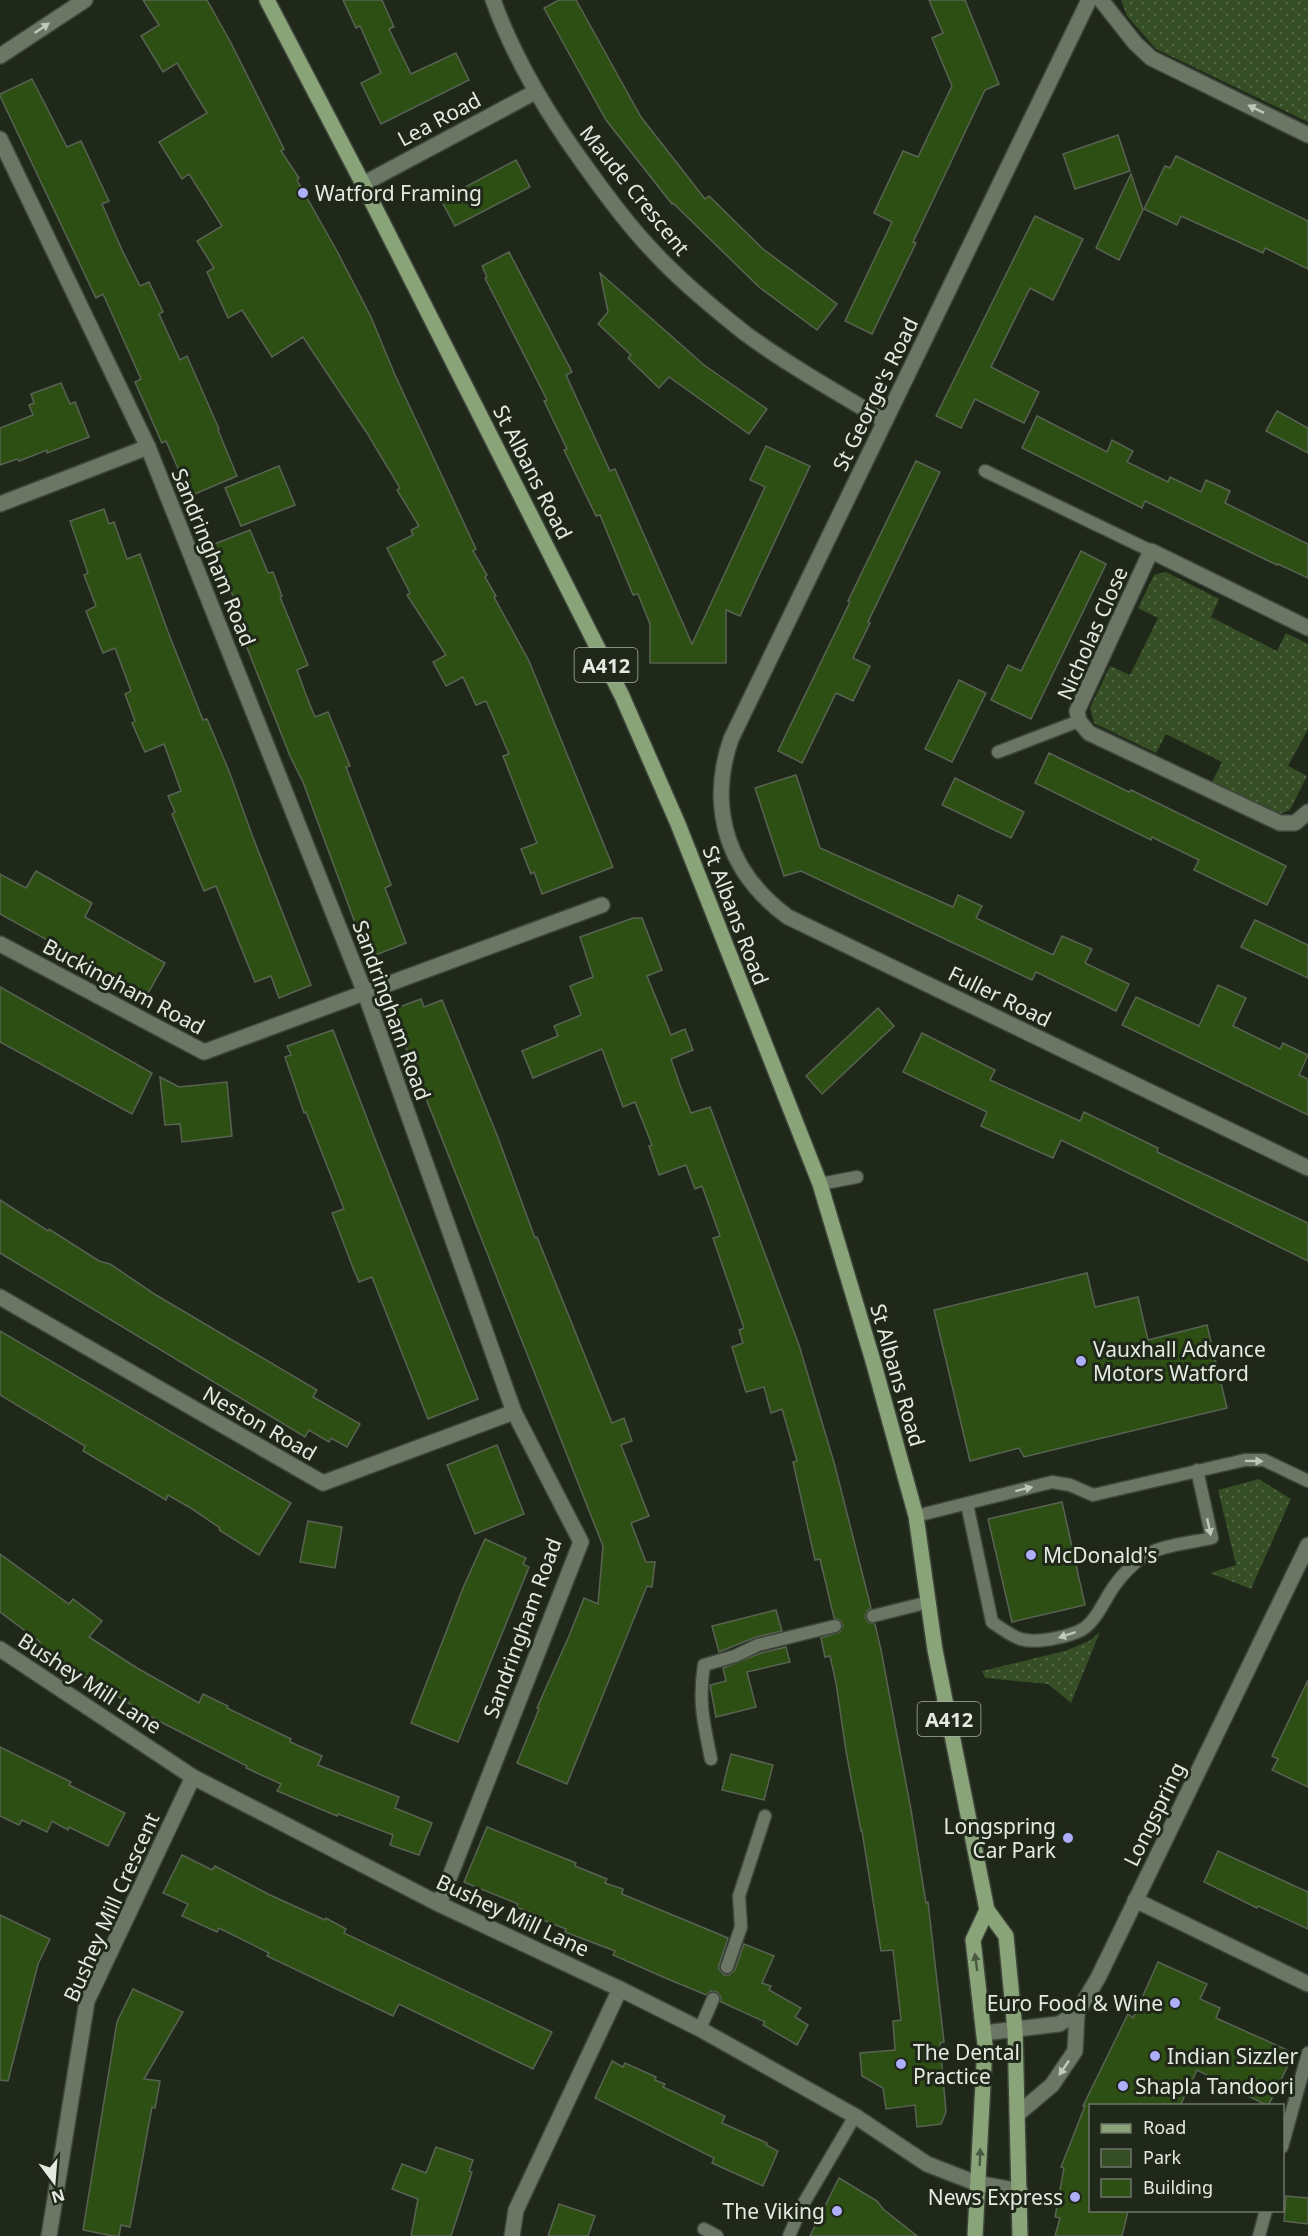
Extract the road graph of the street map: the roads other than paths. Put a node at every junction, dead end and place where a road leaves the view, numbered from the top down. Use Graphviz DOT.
graph roads {
  1 [pos="85,0"];
  2 [pos="267,0"];
  3 [pos="493,0"];
  4 [pos="1089,0"];
  5 [pos="1101,0"];
  6 [pos="0,57"];
  7 [pos="535,92"];
  8 [pos="1308,135"];
  9 [pos="0,139"];
  10 [pos="363,184"];
  11 [pos="885,421"];
  12 [pos="148,447"];
  13 [pos="985,471"];
  14 [pos="0,504"];
  15 [pos="1150,551"];
  16 [pos="1308,628"];
  17 [pos="1079,721"];
  18 [pos="998,752"];
  19 [pos="1308,812"];
  20 [pos="721,813"];
  21 [pos="602,905"];
  22 [pos="0,944"];
  23 [pos="364,993"];
  24 [pos="1308,1168"];
  25 [pos="857,1177"];
  26 [pos="820,1184"];
  27 [pos="0,1297"];
  28 [pos="514,1412"];
  29 [pos="1197,1470"];
  30 [pos="1308,1481"];
  31 [pos="967,1504"];
  32 [pos="916,1516"];
  33 [pos="1308,1545"];
  34 [pos="929,1602"];
  35 [pos="873,1616"];
  36 [pos="835,1626"];
  37 [pos="0,1649"];
  38 [pos="711,1759"];
  39 [pos="193,1777"];
  40 [pos="765,1816"];
  41 [pos="1135,1900"];
  42 [pos="439,1904"];
  43 [pos="987,1910"];
  44 [pos="727,1967"];
  45 [pos="1308,1984"];
  46 [pos="621,1989"];
  47 [pos="713,1999"];
  48 [pos="1077,2013"];
  49 [pos="700,2030"];
  50 [pos="1015,2030"];
  51 [pos="984,2033"];
  52 [pos="1308,2053"];
  53 [pos="1019,2113"];
  54 [pos="855,2116"];
  55 [pos="1284,2139"];
  56 [pos="979,2184"];
  57 [pos="1020,2192"];
  58 [pos="1262,2212"];
  59 [pos="704,2229"];
  60 [pos="49,2236"];
  61 [pos="512,2236"];
  62 [pos="717,2236"];
  63 [pos="789,2236"];
  64 [pos="975,2236"];
  65 [pos="1020,2236"];
  66 [pos="1259,2236"];
  6 -- 1 [label="street, one-way"];
  2 -- 10 [label="main road, St Albans Road / A412"];
  3 -- 7 [label="street, Maude Crescent"];
  4 -- 11 [label="street, St George's Road"];
  8 -- 5 [label="street, one-way"];
  7 -- 10 [label="street, Lea Road"];
  7 -- 11 [label="street, Maude Crescent"];
  9 -- 12 [label="street, Sandringham Road"];
  10 -- 26 [label="main road, St Albans Road / A412"];
  11 -- 20 [label="street, St George's Road"];
  12 -- 14 [label="street"];
  12 -- 23 [label="street, Sandringham Road"];
  13 -- 15 [label="lane"];
  15 -- 16 [label="street, Nicholas Close"];
  15 -- 17 [label="street, Nicholas Close"];
  17 -- 18 [label="lane"];
  17 -- 19 [label="street, Nicholas Close"];
  20 -- 24 [label="street, Fuller Road"];
  21 -- 23 [label="street, Buckingham Road"];
  22 -- 23 [label="street, Buckingham Road"];
  23 -- 28 [label="street, Sandringham Road"];
  25 -- 26 [label="lane"];
  26 -- 32 [label="main road, St Albans Road / A412"];
  27 -- 28 [label="street, Neston Road"];
  28 -- 42 [label="street, Sandringham Road"];
  29 -- 30 [label="lane, one-way"];
  31 -- 29 [label="lane, one-way"];
  29 -- 31 [label="lane, one-way"];
  31 -- 32 [label="lane"];
  32 -- 34 [label="main road, St Albans Road / A412"];
  33 -- 41 [label="street, Longspring"];
  34 -- 35 [label="lane"];
  34 -- 43 [label="main road, St Albans Road / A412"];
  36 -- 38 [label="lane"];
  37 -- 39 [label="street, Bushey Mill Lane"];
  39 -- 42 [label="street, Bushey Mill Lane"];
  39 -- 60 [label="street, Bushey Mill Crescent"];
  40 -- 44 [label="lane"];
  41 -- 45 [label="street"];
  41 -- 48 [label="street, Longspring"];
  42 -- 46 [label="street, Bushey Mill Lane"];
  43 -- 50 [label="main road, St Albans Road / A412"];
  51 -- 43 [label="main road, one-way"];
  46 -- 49 [label="street, Bushey Mill Lane"];
  46 -- 61 [label="street"];
  47 -- 49 [label="lane"];
  48 -- 50 [label="street"];
  48 -- 53 [label="street, one-way"];
  49 -- 54 [label="street, Bushey Mill Lane"];
  50 -- 51 [label="street"];
  50 -- 53 [label="main road, St Albans Road / A412"];
  56 -- 51 [label="main road, one-way"];
  52 -- 55 [label="lane"];
  53 -- 57 [label="main road, St Albans Road / A412"];
  54 -- 56 [label="street, Bushey Mill Lane"];
  54 -- 63 [label="lane"];
  56 -- 57 [label="street, Bushey Mill Lane"];
  56 -- 64 [label="main road"];
  57 -- 65 [label="main road, St Albans Road / A412"];
  58 -- 66 [label="lane"];
  59 -- 62 [label="lane"];
}
